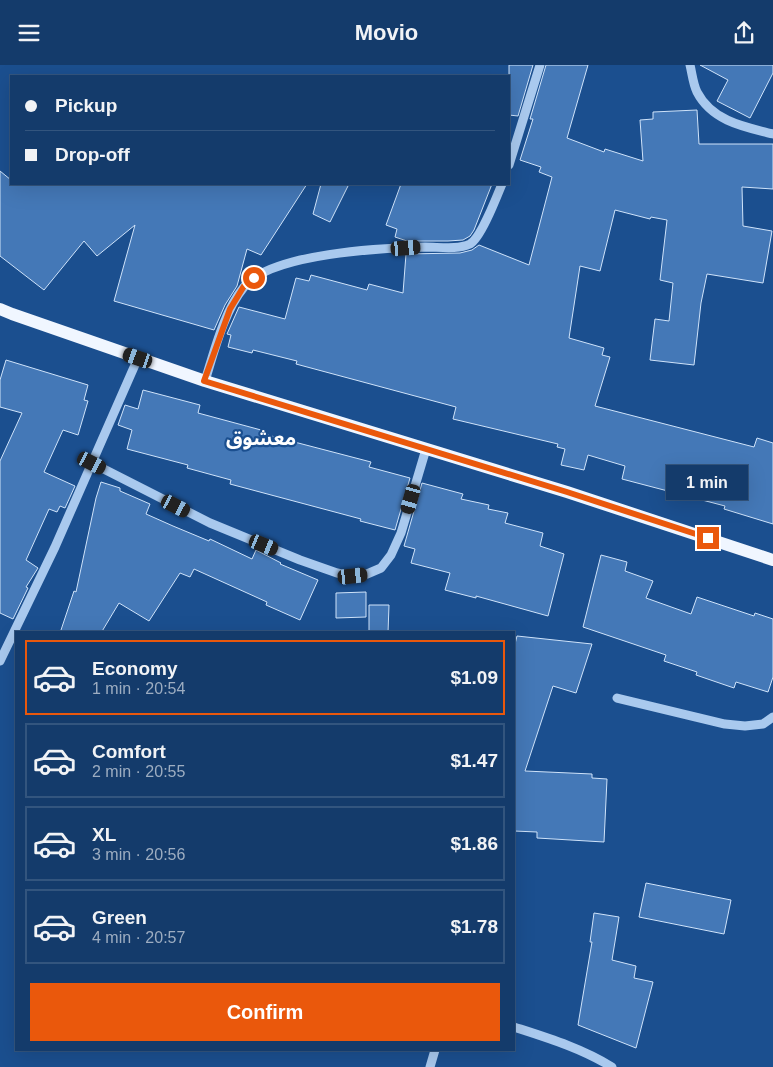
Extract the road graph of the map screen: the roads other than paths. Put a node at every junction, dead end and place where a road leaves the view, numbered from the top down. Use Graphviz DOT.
graph roads {
  1 [pos="540,65"];
  2 [pos="690,65"];
  3 [pos="773,134"];
  4 [pos="510,162"];
  5 [pos="502,185"];
  6 [pos="0,309"];
  7 [pos="138,358"];
  8 [pos="204,381"];
  9 [pos="426,449"];
  10 [pos="92,463"];
  11 [pos="773,560"];
  12 [pos="0,661"];
  13 [pos="617,699"];
  14 [pos="773,717"];
  15 [pos="515,1027"];
  16 [pos="435,1051"];
  17 [pos="430,1067"];
  18 [pos="612,1067"];
  1 -- 4 [label="street"];
  2 -- 3 [label="street"];
  5 -- 8 [label="street"];
  6 -- 7 [label="main road"];
  7 -- 8 [label="main road"];
  7 -- 10 [label="street"];
  8 -- 9 [label="main road"];
  9 -- 10 [label="street"];
  9 -- 11 [label="main road"];
  10 -- 12 [label="street"];
  13 -- 14 [label="street"];
  15 -- 18 [label="street"];
  16 -- 17 [label="street"];
}
